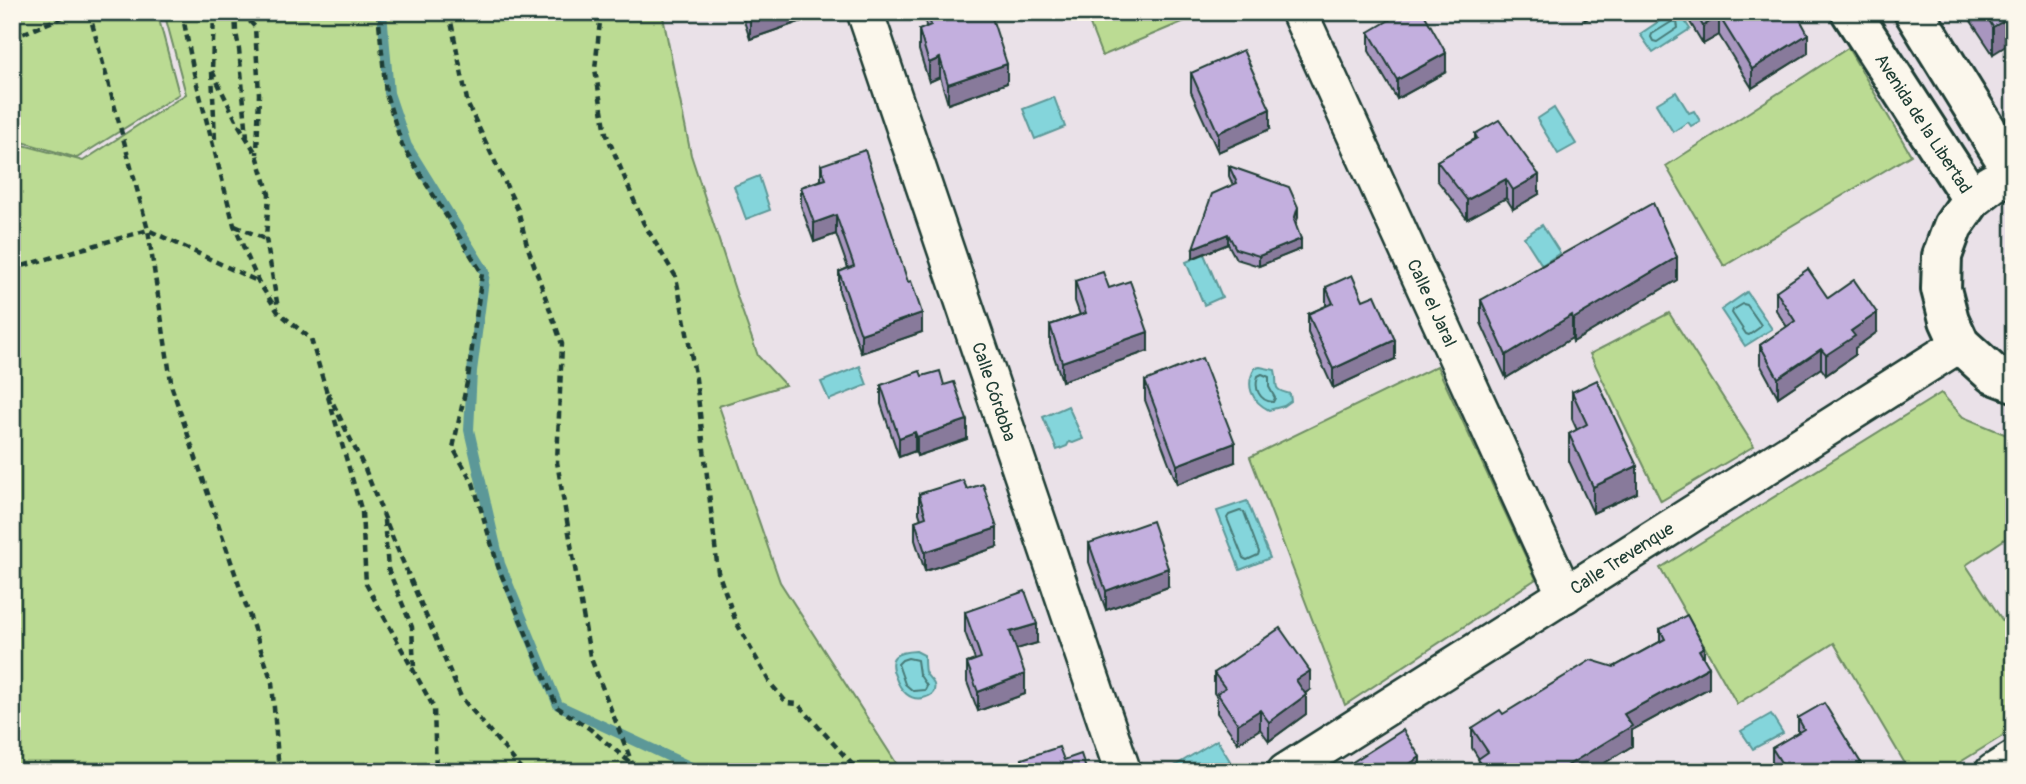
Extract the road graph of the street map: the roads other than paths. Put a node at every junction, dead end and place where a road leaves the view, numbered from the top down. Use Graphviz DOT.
graph roads {
  1 [pos="865,12"];
  2 [pos="1298,12"];
  3 [pos="1851,12"];
  4 [pos="1914,12"];
  5 [pos="2013,172"];
  6 [pos="1972,199"];
  7 [pos="1960,344"];
  8 [pos="2014,382"];
  9 [pos="1565,595"];
  10 [pos="2014,759"];
  11 [pos="1123,772"];
  12 [pos="1285,772"];
  13 [pos="1993,772"];
  1 -- 11 [label="street, Calle Córdoba"];
  2 -- 9 [label="street, Calle el Jaral"];
  3 -- 6 [label="street, Avenida de la Libertad"];
  4 -- 5 [label="street"];
  5 -- 6 [label="street"];
  6 -- 7 [label="street"];
  7 -- 8 [label="street"];
  7 -- 9 [label="street, Calle Trevenque"];
  9 -- 12 [label="street, Calle Trevenque"];
  10 -- 13 [label="street"];
}
